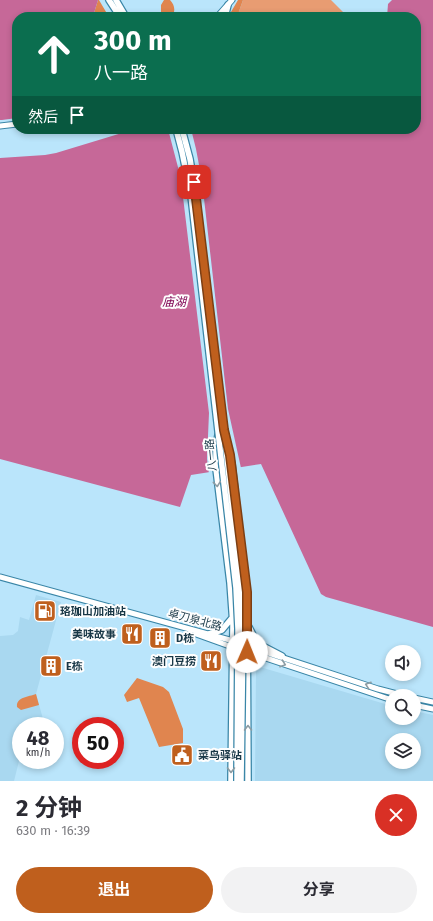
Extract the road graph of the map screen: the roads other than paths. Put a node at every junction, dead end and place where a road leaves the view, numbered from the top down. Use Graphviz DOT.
graph roads {
  1 [pos="110,0"];
  2 [pos="116,0"];
  3 [pos="230,2"];
  4 [pos="117,12"];
  5 [pos="123,12"];
  6 [pos="221,12"];
  7 [pos="227,12"];
  8 [pos="12,125"];
  9 [pos="0,126"];
  10 [pos="177,134"];
  11 [pos="183,134"];
  12 [pos="221,430"];
  13 [pos="0,577"];
  14 [pos="0,580"];
  15 [pos="232,617"];
  16 [pos="248,624"];
  17 [pos="209,634"];
  18 [pos="233,644"];
  19 [pos="247,648"];
  20 [pos="282,656"];
  21 [pos="385,691"];
  22 [pos="385,697"];
  23 [pos="421,699"];
  24 [pos="433,702"];
  25 [pos="421,706"];
  26 [pos="433,709"];
  27 [pos="231,742"];
  28 [pos="248,742"];
  29 [pos="231,781"];
  30 [pos="237,781"];
  31 [pos="241,781"];
  32 [pos="248,781"];
  1 -- 4 [label="main road"];
  2 -- 5 [label="main road"];
  3 -- 6 [label="street"];
  3 -- 7 [label="main road"];
  8 -- 9 [label="street"];
  10 -- 12 [label="main road, 八一路, bridge"];
  11 -- 12 [label="main road, 八一路, bridge"];
  12 -- 15 [label="main road, one-way, bridge"];
  12 -- 16 [label="main road, bridge"];
  12 -- 30 [label="main road, 八一路, bridge"];
  12 -- 31 [label="main road, 八一路, bridge"];
  13 -- 17 [label="street, 卓刀泉北路"];
  14 -- 18 [label="street, 卓刀泉北路"];
  15 -- 17 [label="main road"];
  15 -- 18 [label="main road"];
  16 -- 19 [label="main road"];
  16 -- 20 [label="main road"];
  17 -- 18 [label="street, 卓刀泉北路"];
  18 -- 19 [label="street, 卓刀泉北路"];
  18 -- 27 [label="main road"];
  19 -- 20 [label="street, 卓刀泉北路"];
  19 -- 22 [label="street, 卓刀泉北路, one-way"];
  28 -- 19 [label="main road, one-way"];
  21 -- 20 [label="street, 卓刀泉北路, one-way"];
  23 -- 24 [label="street"];
  25 -- 26 [label="street"];
  27 -- 28 [label="main road"];
  27 -- 29 [label="main road, one-way"];
  28 -- 32 [label="main road"];
}
